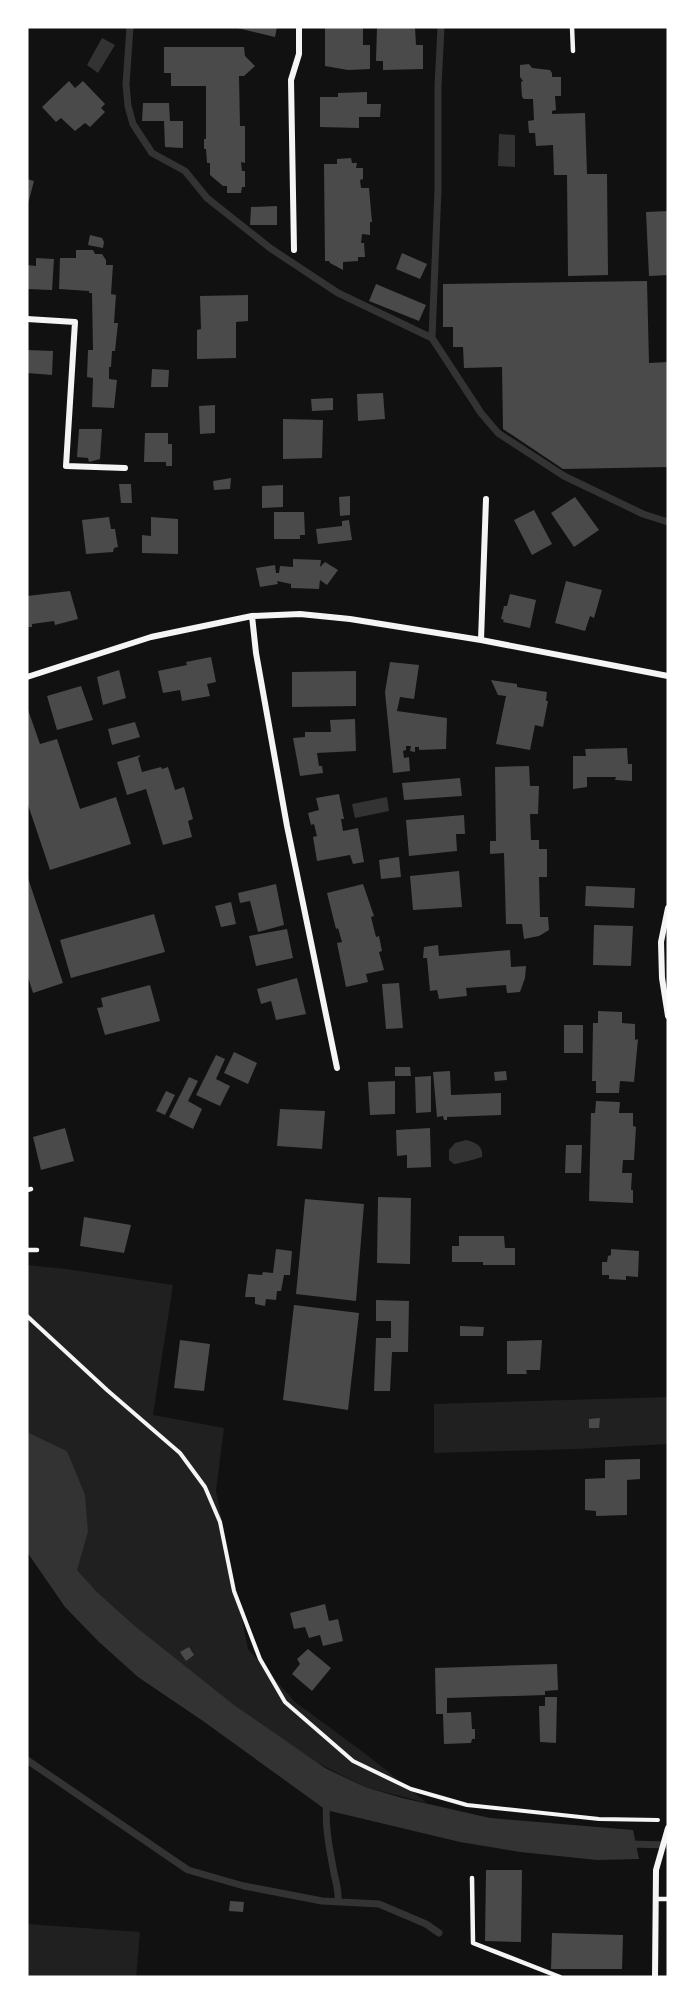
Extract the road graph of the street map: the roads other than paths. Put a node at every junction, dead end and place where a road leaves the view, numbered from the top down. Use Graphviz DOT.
graph roads {
  1 [pos="299,27"];
  2 [pos="572,27"];
  3 [pos="573,51"];
  4 [pos="294,250"];
  5 [pos="27,319"];
  6 [pos="125,468"];
  7 [pos="486,500"];
  8 [pos="252,616"];
  9 [pos="481,640"];
  10 [pos="668,676"];
  11 [pos="27,677"];
  12 [pos="668,908"];
  13 [pos="668,1016"];
  14 [pos="337,1068"];
  15 [pos="27,1250"];
  16 [pos="37,1250"];
  17 [pos="667,1830"];
  18 [pos="472,1878"];
  19 [pos="656,1899"];
  20 [pos="668,1899"];
  21 [pos="560,1977"];
  22 [pos="655,1977"];
  1 -- 4 [label="street"];
  2 -- 3 [label="lane"];
  5 -- 6 [label="street"];
  7 -- 9 [label="street"];
  8 -- 9 [label="street"];
  8 -- 11 [label="street"];
  8 -- 14 [label="street"];
  9 -- 10 [label="street"];
  12 -- 13 [label="street"];
  15 -- 16 [label="lane"];
  17 -- 19 [label="street"];
  18 -- 21 [label="lane"];
  19 -- 20 [label="lane"];
  19 -- 22 [label="street"];
}
